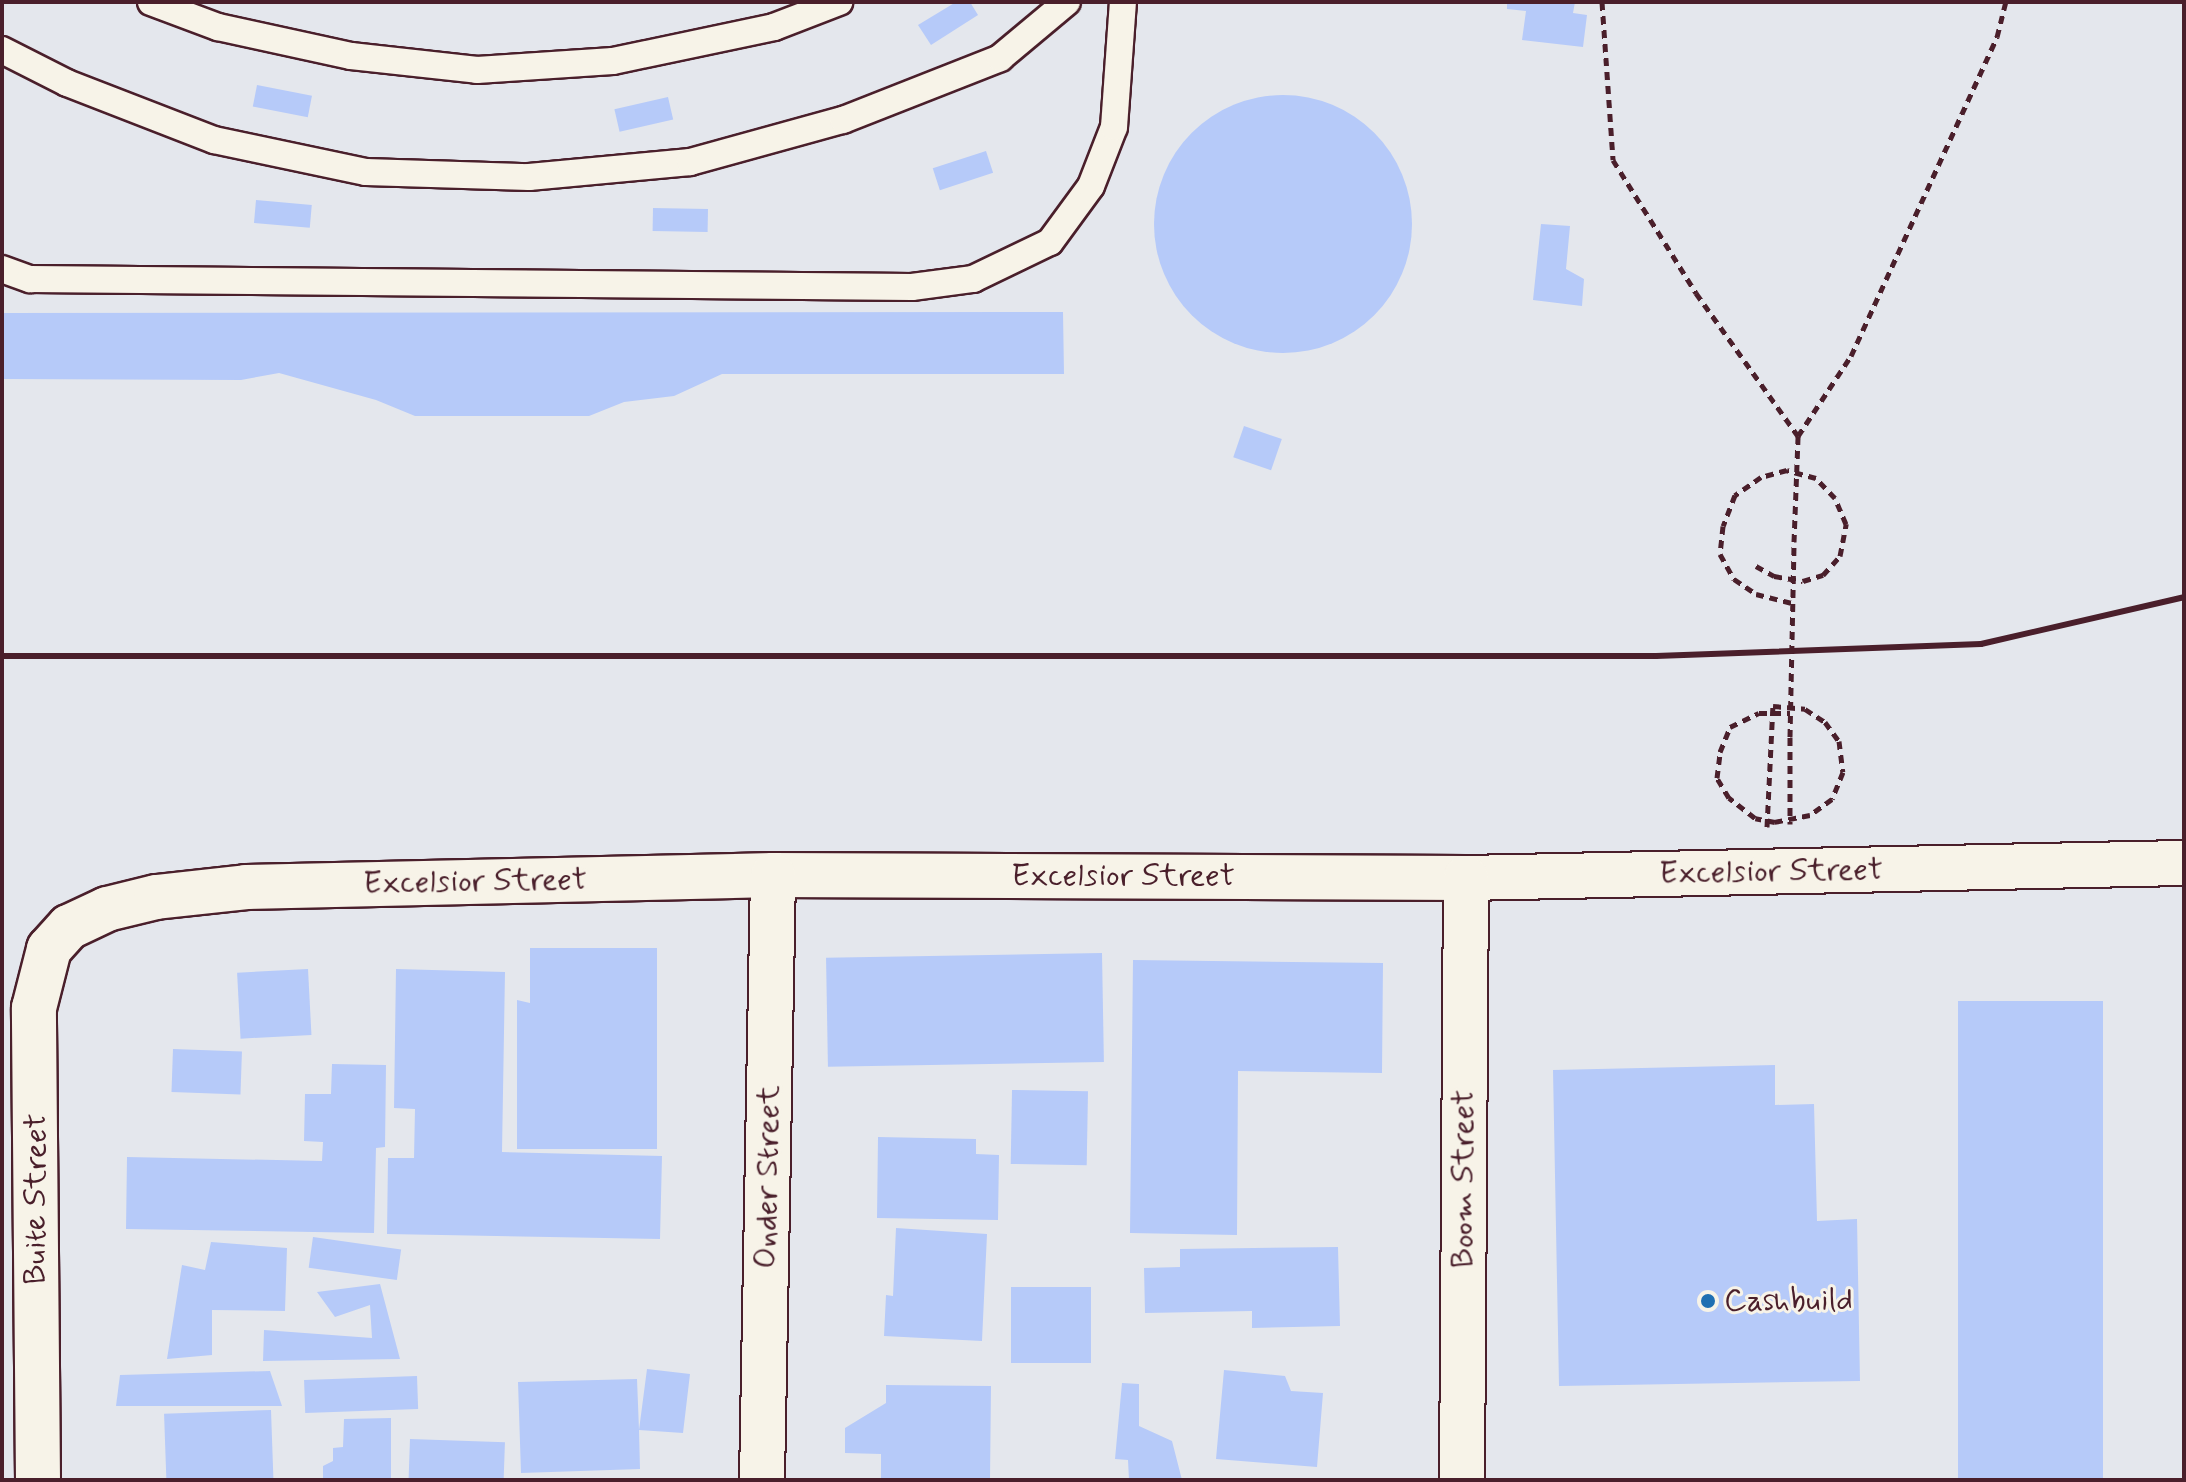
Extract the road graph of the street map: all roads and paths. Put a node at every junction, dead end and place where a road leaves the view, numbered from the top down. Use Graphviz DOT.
graph roads {
  1 [pos="151,2"];
  2 [pos="839,2"];
  3 [pos="1067,2"];
  4 [pos="1123,2"];
  5 [pos="1602,2"];
  6 [pos="2006,2"];
  7 [pos="2,50"];
  8 [pos="2,269"];
  9 [pos="1798,436"];
  10 [pos="1756,566"];
  11 [pos="1792,603"];
  12 [pos="1790,713"];
  13 [pos="1790,827"];
  14 [pos="2184,863"];
  15 [pos="1764,872"];
  16 [pos="773,875"];
  17 [pos="1466,878"];
  18 [pos="69,927"];
  19 [pos="38,1480"];
  20 [pos="762,1480"];
  21 [pos="1462,1480"];
  1 -- 2 [label="lane"];
  3 -- 7 [label="lane"];
  4 -- 8 [label="lane"];
  5 -- 9 [label="path"];
  6 -- 9 [label="path"];
  9 -- 11 [label="path, bridge"];
  10 -- 11 [label="path, bridge"];
  11 -- 12 [label="path, bridge"];
  12 -- 13 [label="path, bridge"];
  12 -- 15 [label="path, bridge"];
  14 -- 15 [label="street, Excelsior Street"];
  15 -- 17 [label="street, Excelsior Street"];
  16 -- 17 [label="street, Excelsior Street"];
  16 -- 18 [label="street, Excelsior Street"];
  16 -- 20 [label="street, Onder Street"];
  17 -- 21 [label="street, Boom Street"];
  18 -- 19 [label="street, Buite Street"];
}
